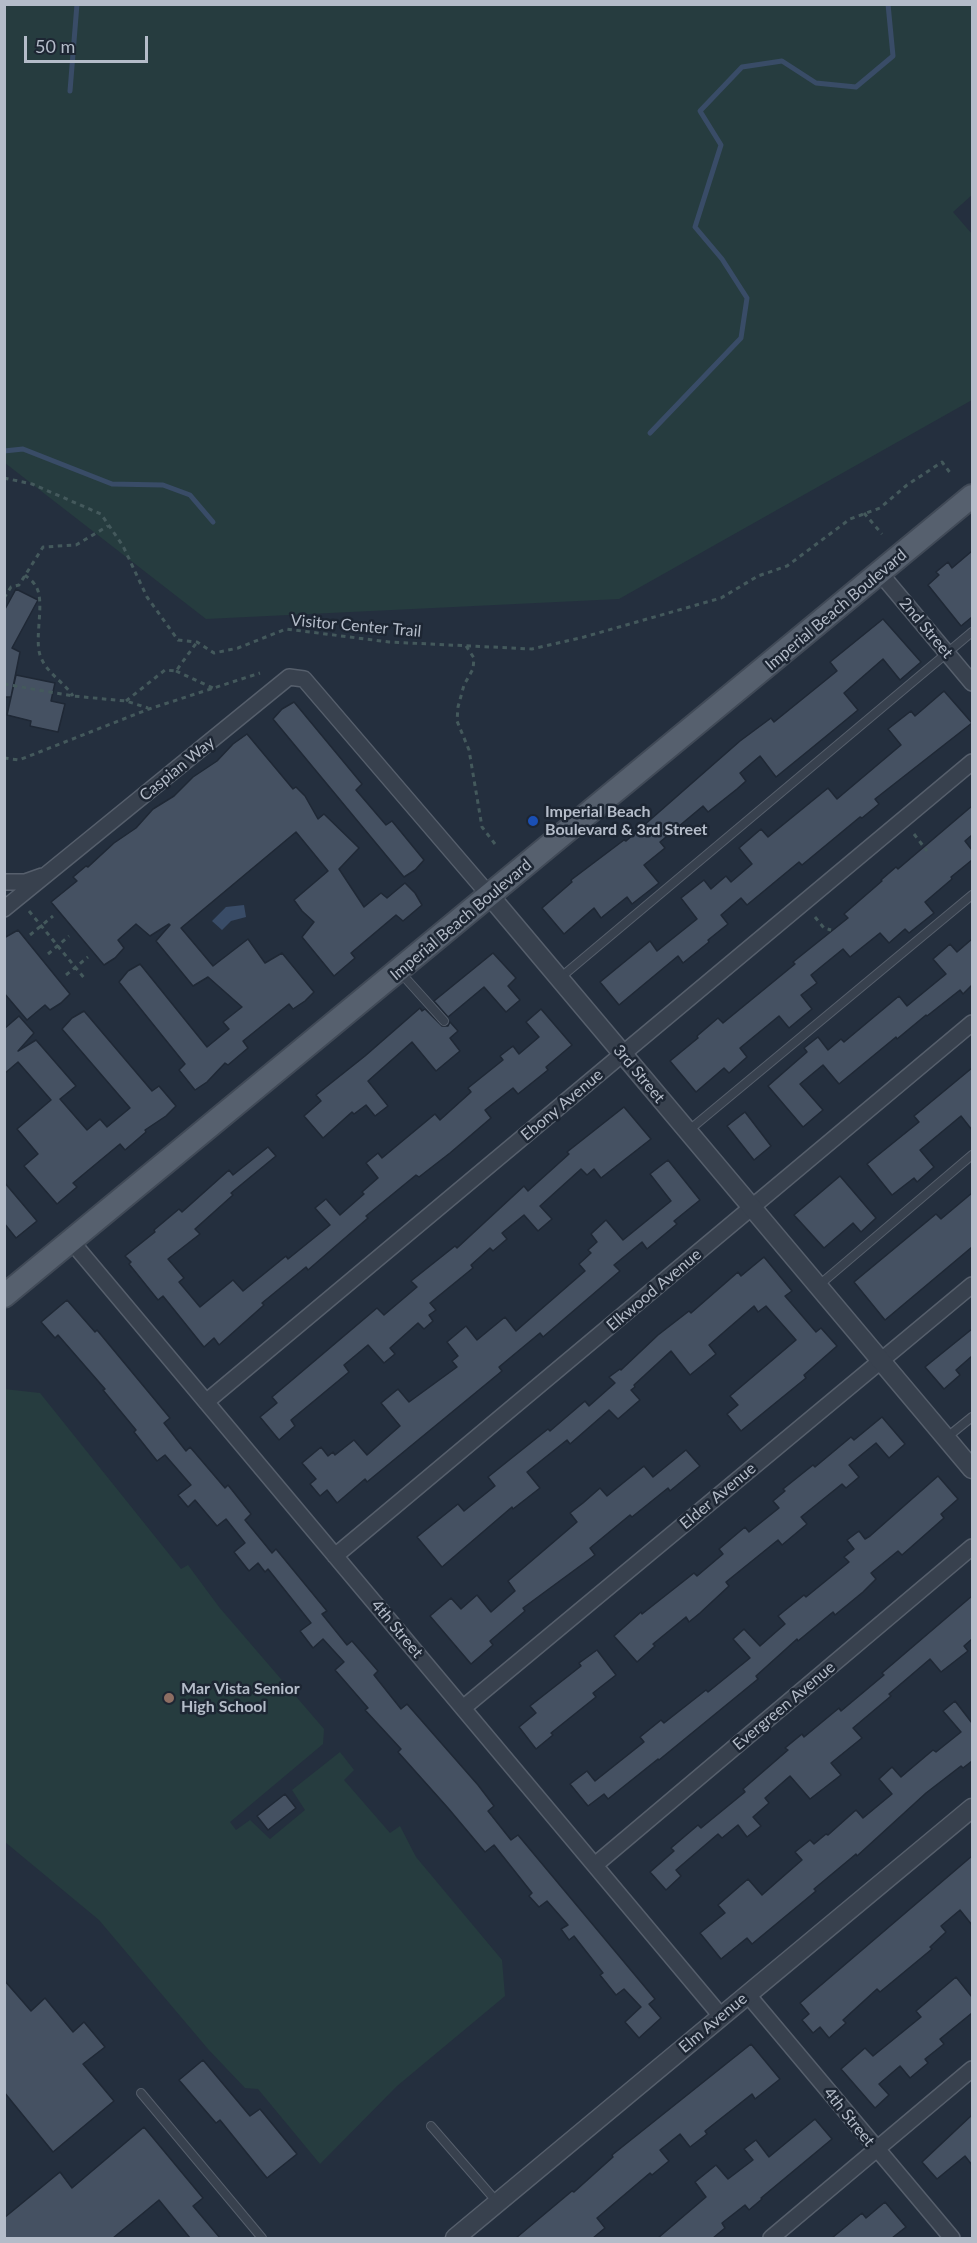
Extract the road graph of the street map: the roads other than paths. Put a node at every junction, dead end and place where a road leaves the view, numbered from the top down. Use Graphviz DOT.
graph roads {
  1 [pos="972,496"];
  2 [pos="880,573"];
  3 [pos="972,632"];
  4 [pos="948,653"];
  5 [pos="304,679"];
  6 [pos="972,683"];
  7 [pos="972,762"];
  8 [pos="53,871"];
  9 [pos="4,882"];
  10 [pos="972,895"];
  11 [pos="490,896"];
  12 [pos="4,909"];
  13 [pos="399,971"];
  14 [pos="559,979"];
  15 [pos="444,1021"];
  16 [pos="972,1023"];
  17 [pos="623,1054"];
  18 [pos="688,1131"];
  19 [pos="972,1155"];
  20 [pos="752,1208"];
  21 [pos="72,1242"];
  22 [pos="972,1284"];
  23 [pos="818,1286"];
  24 [pos="4,1296"];
  25 [pos="881,1360"];
  26 [pos="206,1402"];
  27 [pos="972,1417"];
  28 [pos="946,1438"];
  29 [pos="972,1469"];
  30 [pos="972,1547"];
  31 [pos="335,1556"];
  32 [pos="463,1708"];
  33 [pos="972,1808"];
  34 [pos="595,1865"];
  35 [pos="747,1995"];
  36 [pos="722,2016"];
  37 [pos="972,2069"];
  38 [pos="141,2093"];
  39 [pos="431,2126"];
  40 [pos="877,2150"];
  41 [pos="498,2203"];
  42 [pos="262,2238"];
  43 [pos="455,2238"];
  44 [pos="771,2238"];
  45 [pos="952,2238"];
  1 -- 2 [label="main road, Imperial Beach Boulevard"];
  2 -- 4 [label="street, 2nd Street"];
  2 -- 11 [label="main road, Imperial Beach Boulevard"];
  3 -- 4 [label="lane"];
  4 -- 6 [label="street, 2nd Street"];
  4 -- 14 [label="lane"];
  5 -- 8 [label="street, Caspian Way"];
  5 -- 11 [label="street, 3rd Street"];
  7 -- 17 [label="street, Ebony Avenue"];
  8 -- 9 [label="street, Caspian Way"];
  8 -- 12 [label="street, Caspian Way"];
  10 -- 18 [label="lane"];
  11 -- 13 [label="main road, Imperial Beach Boulevard"];
  11 -- 14 [label="street, 3rd Street"];
  13 -- 15 [label="lane"];
  13 -- 21 [label="main road, Imperial Beach Boulevard"];
  14 -- 17 [label="street, 3rd Street"];
  16 -- 20 [label="street, Elkwood Avenue"];
  17 -- 18 [label="street, 3rd Street"];
  17 -- 26 [label="street, Ebony Avenue"];
  18 -- 20 [label="street, 3rd Street"];
  19 -- 23 [label="lane"];
  20 -- 23 [label="street, 3rd Street"];
  20 -- 31 [label="street, Elkwood Avenue"];
  21 -- 24 [label="main road, Imperial Beach Boulevard"];
  21 -- 26 [label="street, 4th Street"];
  22 -- 25 [label="street, Elder Avenue"];
  23 -- 25 [label="street, 3rd Street"];
  25 -- 28 [label="street, 3rd Street"];
  25 -- 32 [label="street, Elder Avenue"];
  26 -- 31 [label="street, 4th Street"];
  27 -- 28 [label="lane"];
  28 -- 29 [label="street, 3rd Street"];
  30 -- 34 [label="street, Evergreen Avenue"];
  31 -- 32 [label="street, 4th Street"];
  32 -- 34 [label="street, 4th Street"];
  33 -- 35 [label="street, Elm Avenue"];
  34 -- 36 [label="street, 4th Street"];
  35 -- 36 [label="street, Elm Avenue"];
  35 -- 40 [label="street, 4th Street"];
  36 -- 41 [label="street, Elm Avenue"];
  37 -- 40 [label="street"];
  38 -- 42 [label="lane"];
  39 -- 41 [label="lane"];
  40 -- 44 [label="street"];
  40 -- 45 [label="street, 4th Street"];
  41 -- 43 [label="street, Elm Avenue"];
}
